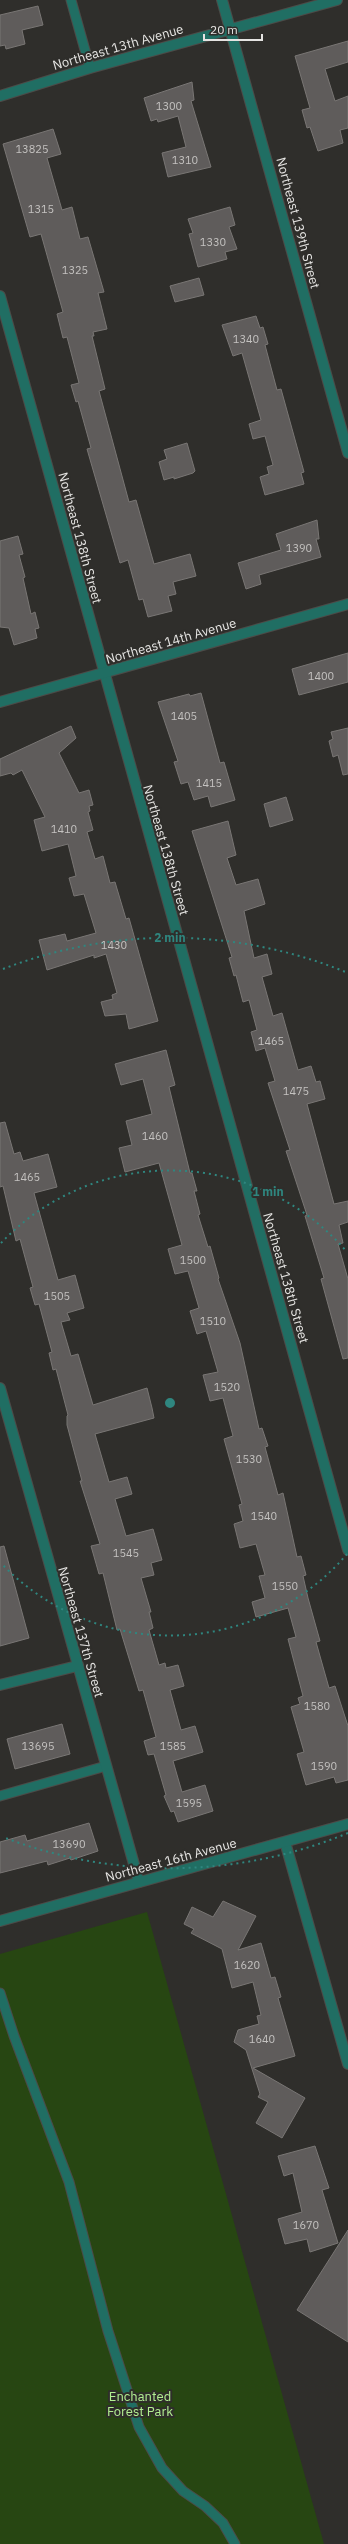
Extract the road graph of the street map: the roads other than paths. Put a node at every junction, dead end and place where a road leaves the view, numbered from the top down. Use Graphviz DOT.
graph roads {
  1 [pos="71,0"];
  2 [pos="222,0"];
  3 [pos="337,0"];
  4 [pos="231,29"];
  5 [pos="90,68"];
  6 [pos="0,96"];
  7 [pos="0,296"];
  8 [pos="348,453"];
  9 [pos="348,604"];
  10 [pos="104,673"];
  11 [pos="0,702"];
  12 [pos="0,1388"];
  13 [pos="348,1550"];
  14 [pos="77,1666"];
  15 [pos="0,1685"];
  16 [pos="106,1766"];
  17 [pos="0,1796"];
  18 [pos="348,1824"];
  19 [pos="285,1842"];
  20 [pos="139,1882"];
  21 [pos="0,1921"];
  22 [pos="0,1993"];
  23 [pos="348,2064"];
  24 [pos="234,2544"];
  1 -- 5 [label="lane"];
  2 -- 4 [label="street, Northeast 139th Street"];
  3 -- 4 [label="street, Northeast 13th Avenue"];
  4 -- 5 [label="street, Northeast 13th Avenue"];
  4 -- 8 [label="street, Northeast 139th Street"];
  5 -- 6 [label="street, Northeast 13th Avenue"];
  7 -- 10 [label="street, Northeast 138th Street"];
  9 -- 10 [label="street, Northeast 14th Avenue"];
  10 -- 11 [label="street, Northeast 14th Avenue"];
  10 -- 13 [label="street, Northeast 138th Street"];
  12 -- 14 [label="street, Northeast 137th Street"];
  14 -- 15 [label="street"];
  14 -- 16 [label="street, Northeast 137th Street"];
  16 -- 17 [label="lane"];
  16 -- 20 [label="street, Northeast 137th Street"];
  18 -- 19 [label="street, Northeast 16th Avenue"];
  19 -- 20 [label="street, Northeast 16th Avenue"];
  19 -- 23 [label="street"];
  20 -- 21 [label="street, Northeast 16th Avenue"];
  22 -- 24 [label="lane"];
}
